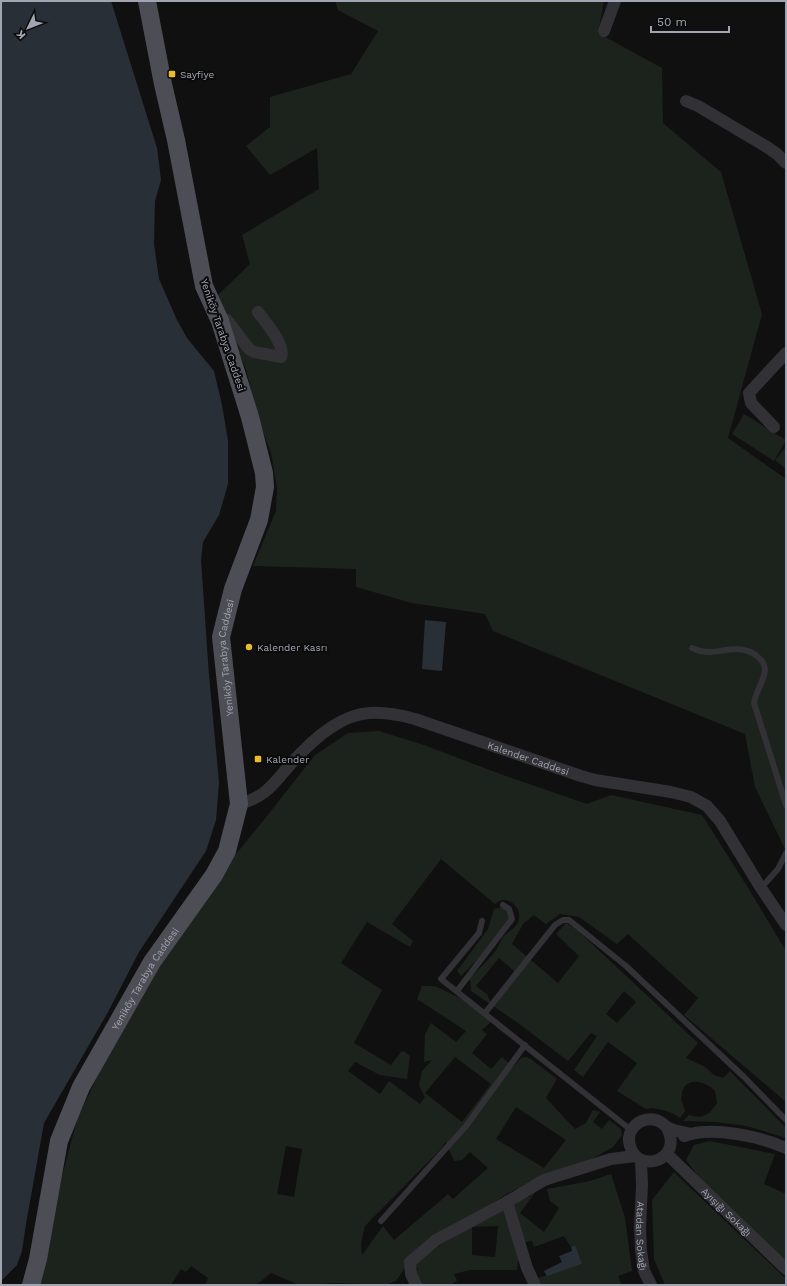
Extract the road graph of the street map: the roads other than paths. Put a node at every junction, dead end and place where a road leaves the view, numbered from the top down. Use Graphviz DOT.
graph roads {
  1 [pos="147,1"];
  2 [pos="615,1"];
  3 [pos="604,31"];
  4 [pos="686,101"];
  5 [pos="786,163"];
  6 [pos="258,312"];
  7 [pos="220,321"];
  8 [pos="786,353"];
  9 [pos="774,427"];
  10 [pos="692,648"];
  11 [pos="239,804"];
  12 [pos="786,805"];
  13 [pos="786,853"];
  14 [pos="761,888"];
  15 [pos="503,905"];
  16 [pos="482,921"];
  17 [pos="786,925"];
  18 [pos="457,991"];
  19 [pos="485,1013"];
  20 [pos="525,1045"];
  21 [pos="786,1120"];
  22 [pos="667,1128"];
  23 [pos="691,1134"];
  24 [pos="630,1136"];
  25 [pos="671,1141"];
  26 [pos="786,1148"];
  27 [pos="667,1154"];
  28 [pos="638,1158"];
  29 [pos="611,1159"];
  30 [pos="655,1161"];
  31 [pos="642,1186"];
  32 [pos="507,1202"];
  33 [pos="381,1221"];
  34 [pos="786,1269"];
  35 [pos="30,1285"];
  36 [pos="416,1285"];
  37 [pos="535,1285"];
  38 [pos="651,1285"];
  1 -- 7 [label="main road, Yeniköy Tarabya Caddesi"];
  2 -- 3 [label="street"];
  4 -- 5 [label="street"];
  6 -- 7 [label="street"];
  7 -- 11 [label="main road, Yeniköy Tarabya Caddesi"];
  8 -- 9 [label="street"];
  10 -- 12 [label="lane"];
  11 -- 14 [label="street, Kalender Caddesi"];
  11 -- 35 [label="main road, Yeniköy Tarabya Caddesi"];
  13 -- 14 [label="lane"];
  14 -- 17 [label="street, Kalender Caddesi"];
  15 -- 18 [label="lane"];
  16 -- 18 [label="lane"];
  18 -- 19 [label="lane"];
  19 -- 20 [label="lane"];
  19 -- 21 [label="lane"];
  20 -- 24 [label="lane"];
  20 -- 33 [label="lane"];
  22 -- 23 [label="street"];
  22 -- 24 [label="street"];
  22 -- 25 [label="street"];
  23 -- 25 [label="street"];
  23 -- 26 [label="street"];
  24 -- 28 [label="street"];
  24 -- 29 [label="street"];
  25 -- 27 [label="street"];
  27 -- 30 [label="street"];
  27 -- 34 [label="street, Ayışığı Sokağı"];
  28 -- 29 [label="street"];
  28 -- 30 [label="street"];
  28 -- 31 [label="street, Atadan Sokağı"];
  29 -- 32 [label="street"];
  30 -- 31 [label="street"];
  31 -- 38 [label="street, Atadan Sokağı"];
  32 -- 36 [label="street"];
  32 -- 37 [label="street"];
}
